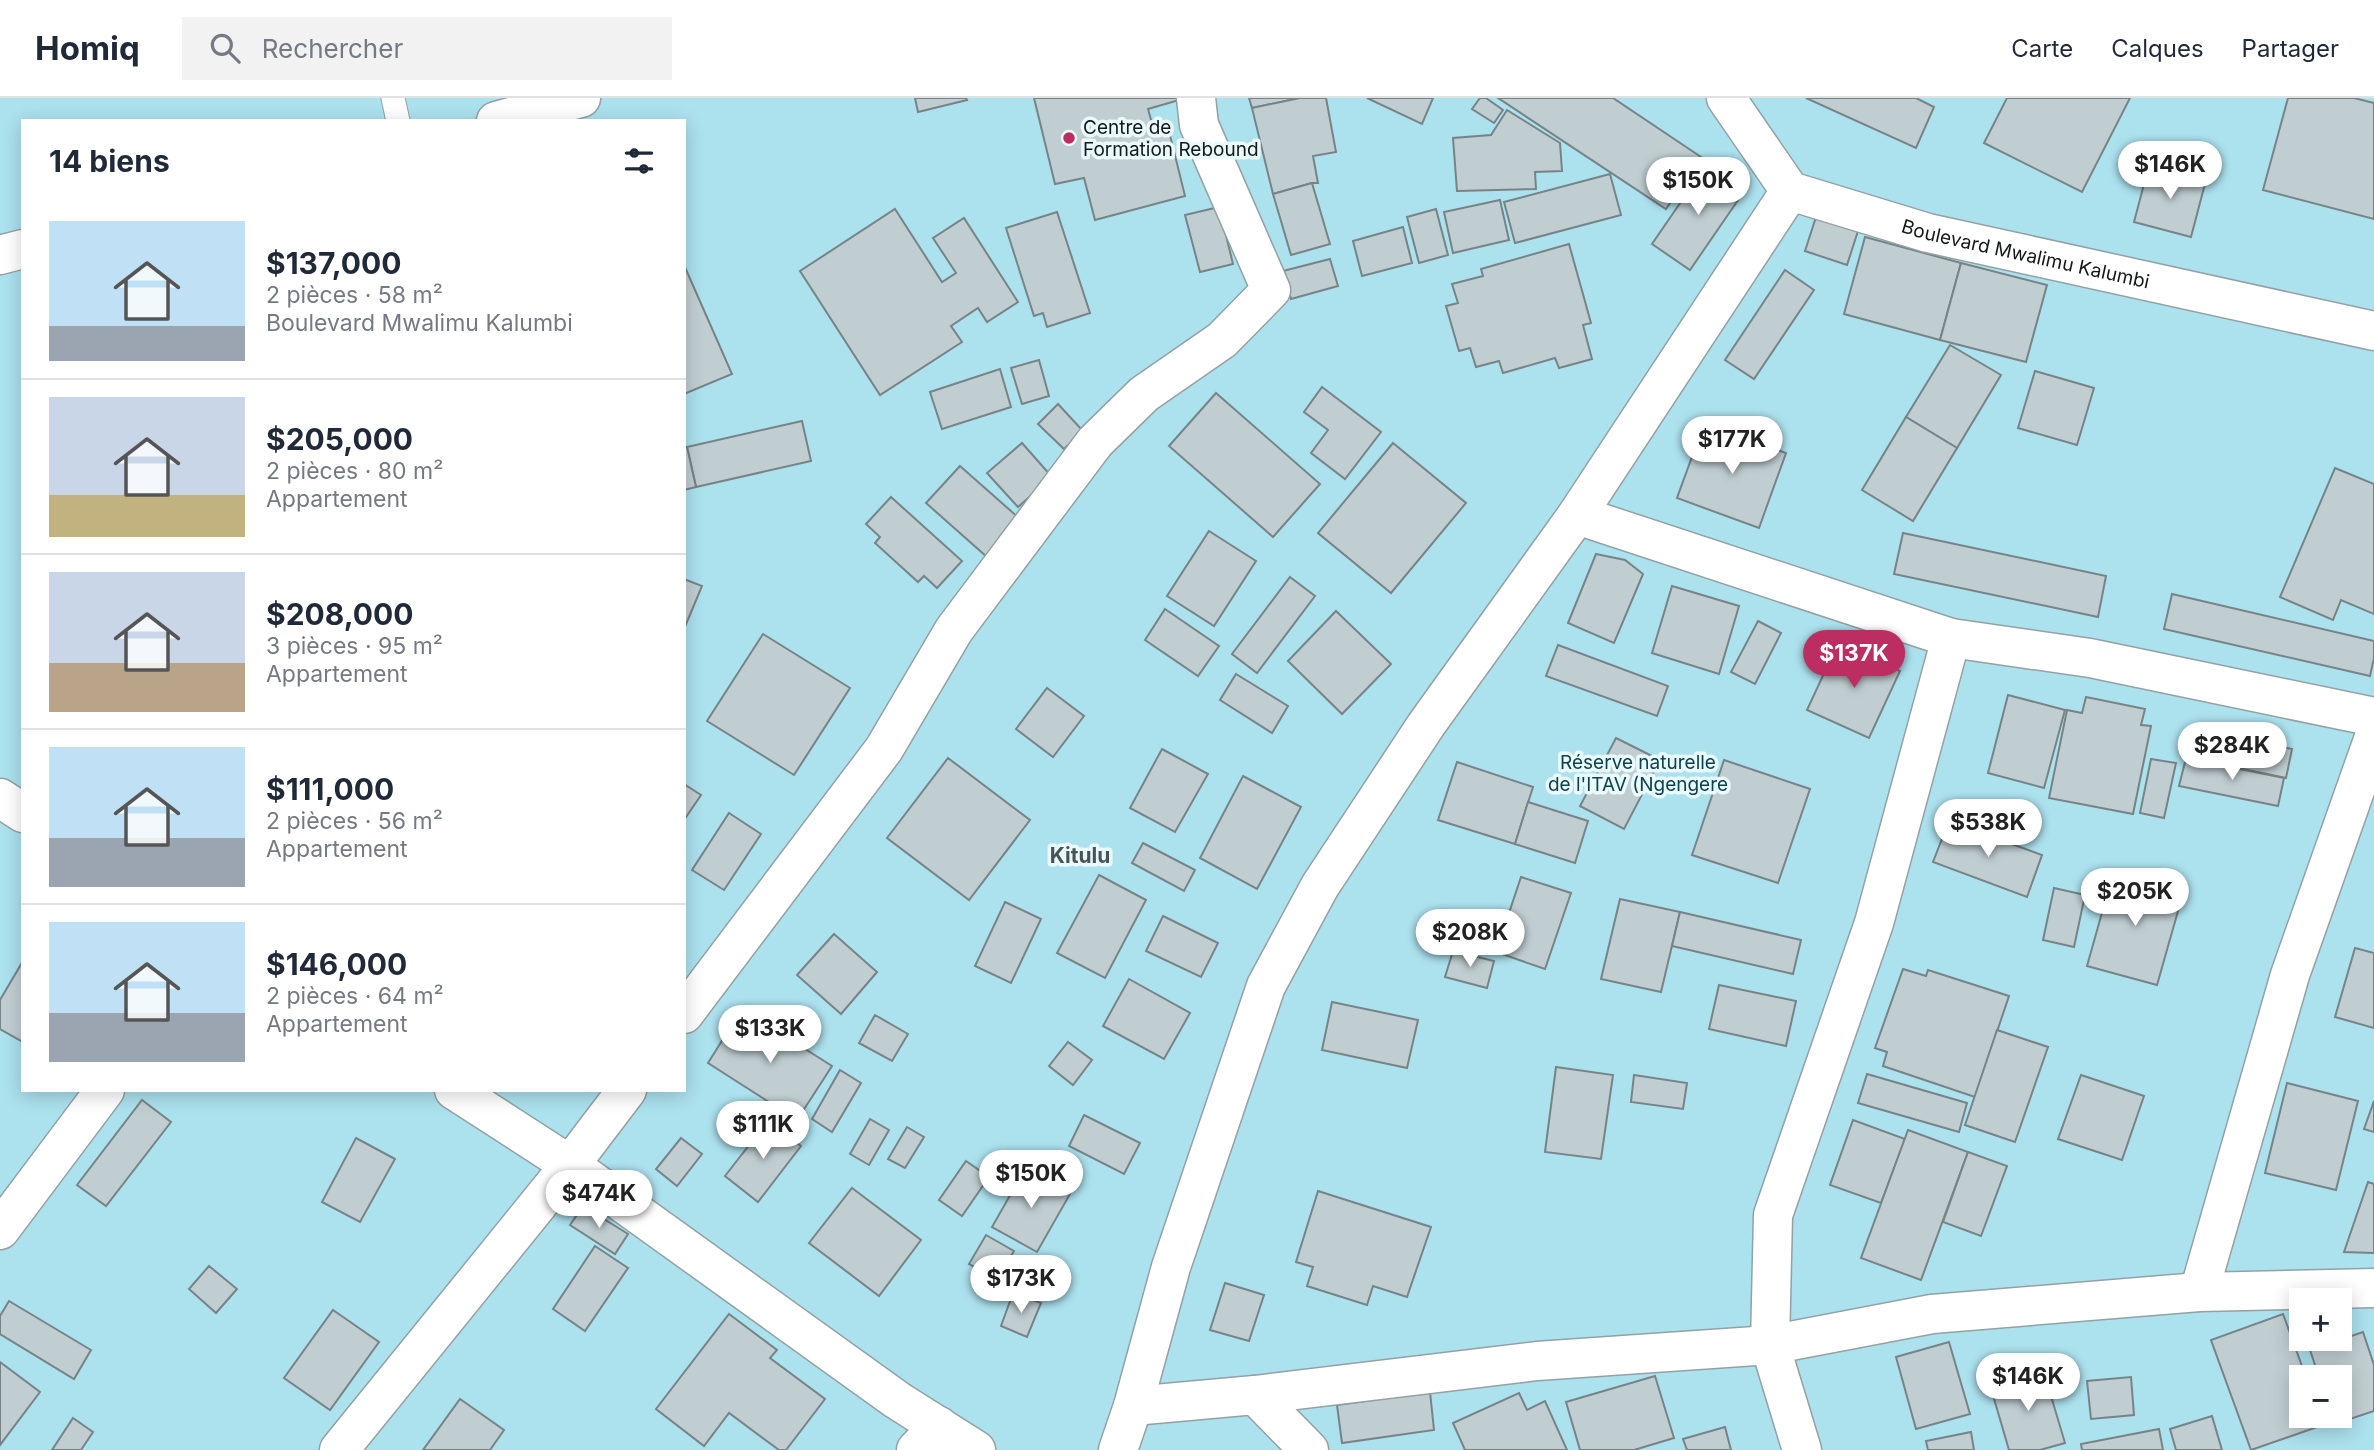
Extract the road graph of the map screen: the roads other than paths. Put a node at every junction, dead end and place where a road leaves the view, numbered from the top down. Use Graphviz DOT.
graph roads {
  1 [pos="393,98"];
  2 [pos="581,98"];
  3 [pos="1196,98"];
  4 [pos="1726,98"];
  5 [pos="398,119"];
  6 [pos="503,119"];
  7 [pos="1790,191"];
  8 [pos="21,250"];
  9 [pos="0,255"];
  10 [pos="2374,331"];
  11 [pos="1577,514"];
  12 [pos="1951,638"];
  13 [pos="2374,717"];
  14 [pos="2374,737"];
  15 [pos="0,798"];
  16 [pos="21,812"];
  17 [pos="686,1011"];
  18 [pos="104,1092"];
  19 [pos="457,1092"];
  20 [pos="625,1092"];
  21 [pos="570,1165"];
  22 [pos="0,1230"];
  23 [pos="2374,1288"];
  24 [pos="2199,1292"];
  25 [pos="1770,1345"];
  26 [pos="1255,1395"];
  27 [pos="1133,1406"];
  28 [pos="928,1438"];
  29 [pos="339,1450"];
  30 [pos="976,1450"];
  31 [pos="1118,1450"];
  32 [pos="1309,1450"];
  33 [pos="1802,1450"];
  1 -- 5 [label="lane"];
  2 -- 6 [label="street"];
  3 -- 17 [label="street"];
  4 -- 7 [label="street"];
  7 -- 10 [label="street, Boulevard Mwalimu Kalumbi"];
  7 -- 11 [label="street"];
  8 -- 9 [label="street"];
  11 -- 12 [label="street"];
  11 -- 27 [label="street"];
  12 -- 13 [label="street"];
  12 -- 25 [label="street"];
  14 -- 24 [label="street"];
  15 -- 16 [label="street"];
  18 -- 22 [label="street"];
  19 -- 21 [label="street"];
  20 -- 21 [label="street"];
  21 -- 28 [label="street"];
  21 -- 29 [label="street"];
  23 -- 24 [label="street"];
  24 -- 25 [label="street"];
  25 -- 26 [label="street"];
  25 -- 33 [label="street"];
  26 -- 27 [label="street"];
  26 -- 32 [label="street"];
  27 -- 31 [label="street"];
  28 -- 30 [label="street"];
}
